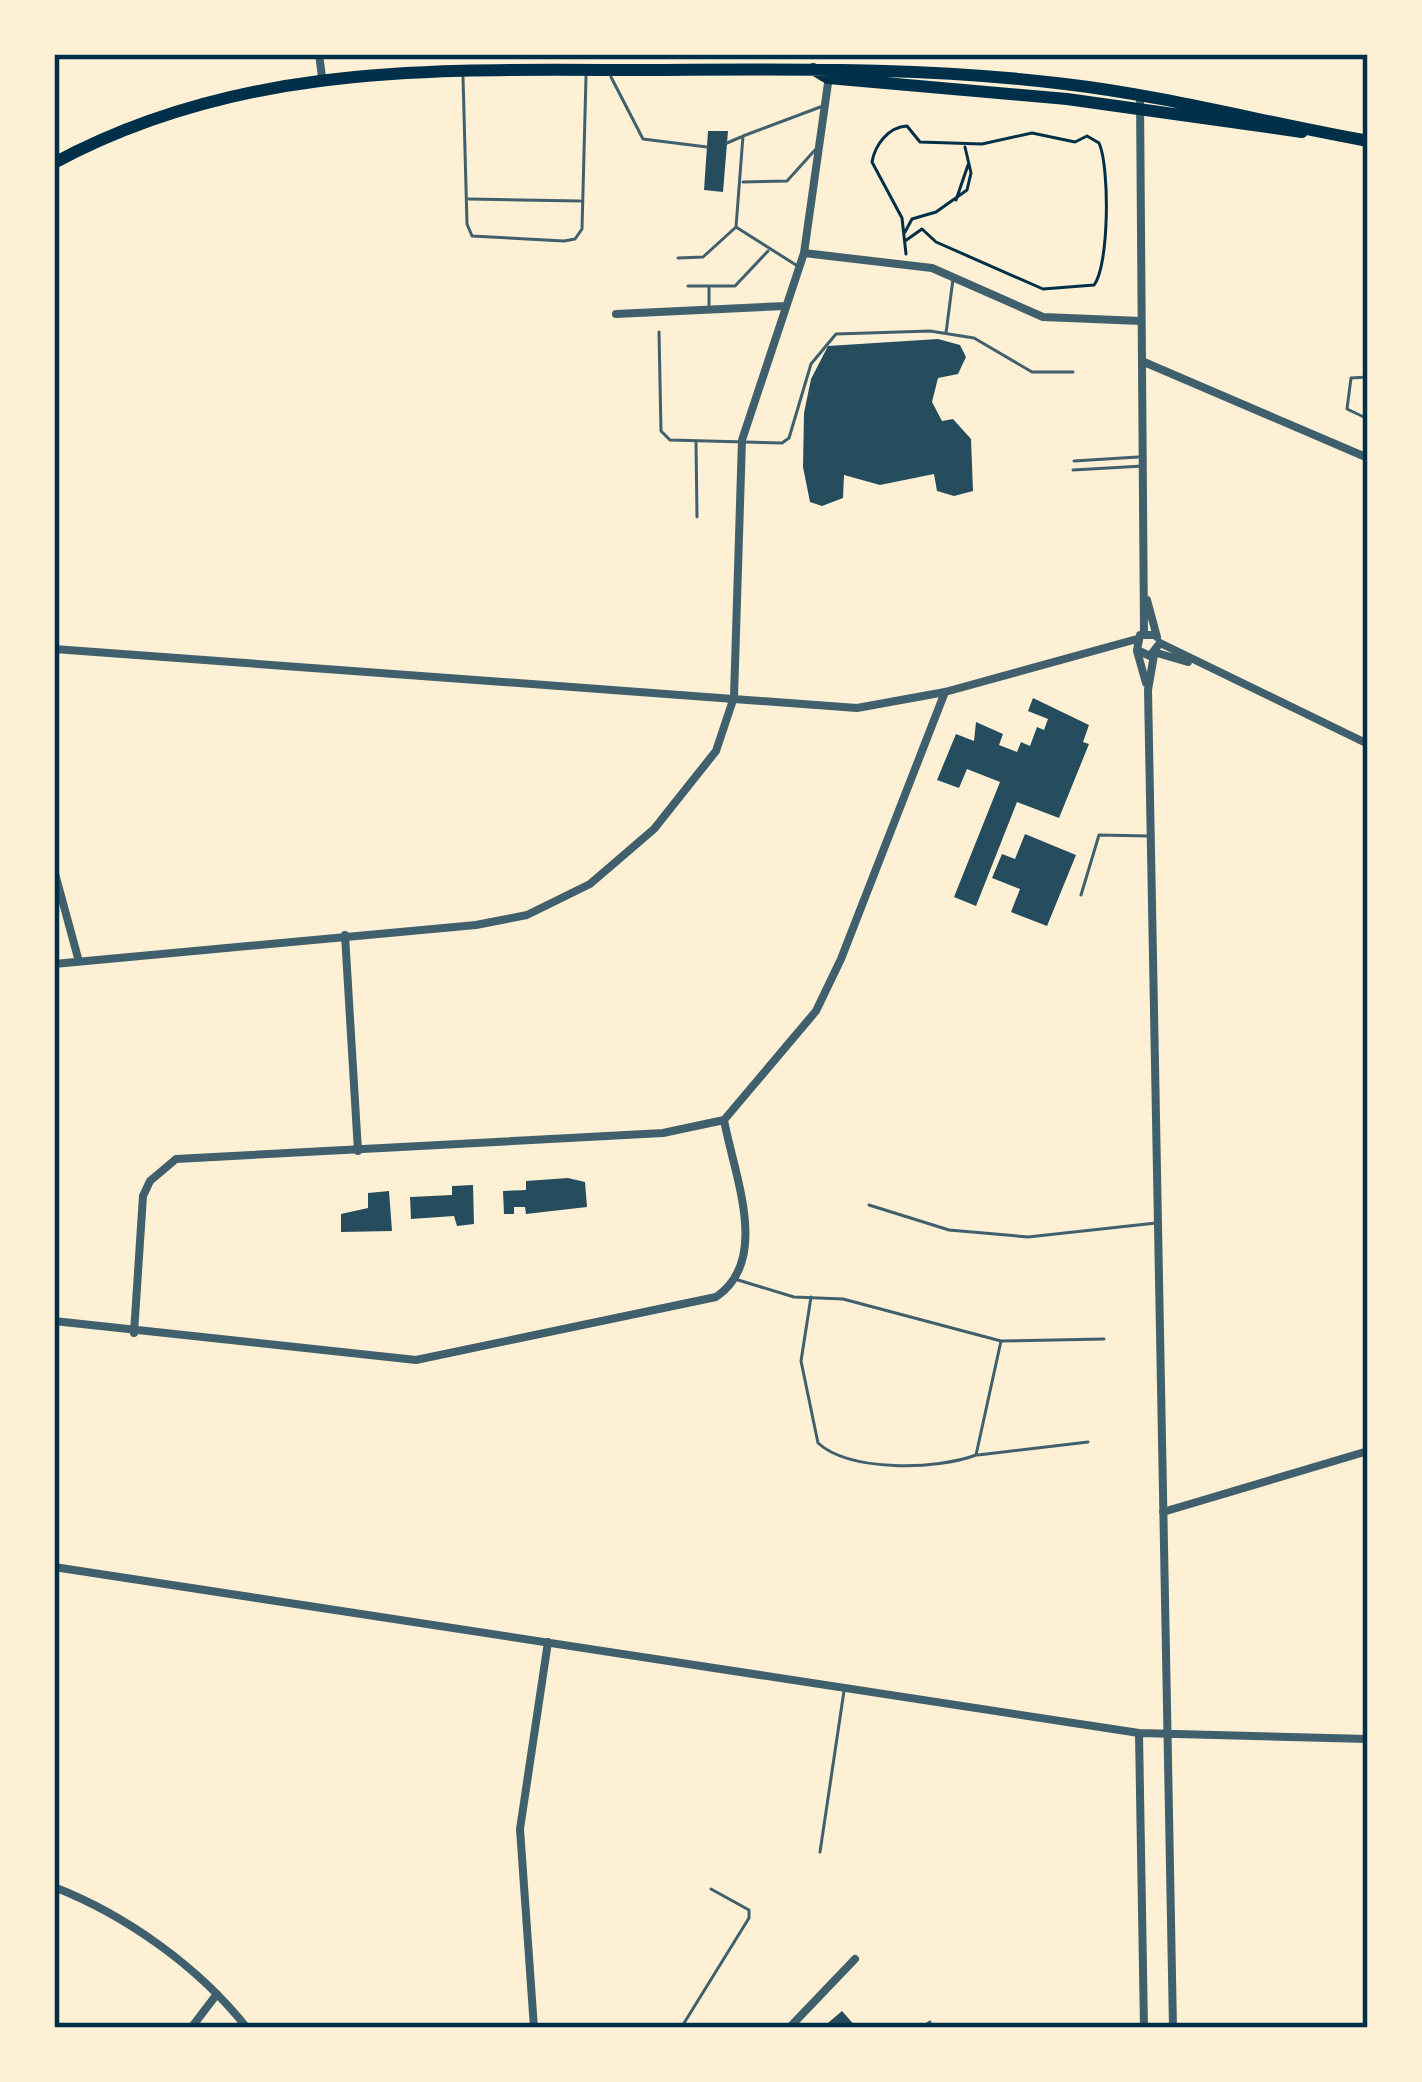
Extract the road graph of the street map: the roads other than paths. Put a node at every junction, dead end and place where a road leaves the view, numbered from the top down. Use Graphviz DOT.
graph roads {
  1 [pos="319,54"];
  2 [pos="462,68"];
  3 [pos="586,69"];
  4 [pos="608,70"];
  5 [pos="829,72"];
  6 [pos="322,77"];
  7 [pos="1140,102"];
  8 [pos="825,105"];
  9 [pos="742,136"];
  10 [pos="1368,141"];
  11 [pos="727,143"];
  12 [pos="820,145"];
  13 [pos="707,147"];
  14 [pos="54,163"];
  15 [pos="739,182"];
  16 [pos="466,199"];
  17 [pos="581,201"];
  18 [pos="736,227"];
  19 [pos="770,248"];
  20 [pos="804,254"];
  21 [pos="678,259"];
  22 [pos="799,268"];
  23 [pos="953,277"];
  24 [pos="710,285"];
  25 [pos="688,286"];
  26 [pos="784,306"];
  27 [pos="710,309"];
  28 [pos="616,314"];
  29 [pos="1142,321"];
  30 [pos="659,332"];
  31 [pos="946,333"];
  32 [pos="1143,362"];
  33 [pos="1073,372"];
  34 [pos="1368,377"];
  35 [pos="1368,419"];
  36 [pos="696,440"];
  37 [pos="742,440"];
  38 [pos="1368,458"];
  39 [pos="1074,461"];
  40 [pos="1145,461"];
  41 [pos="1073,470"];
  42 [pos="697,518"];
  43 [pos="1146,599"];
  44 [pos="1138,642"];
  45 [pos="1156,646"];
  46 [pos="54,649"];
  47 [pos="1148,690"];
  48 [pos="946,692"];
  49 [pos="734,697"];
  50 [pos="1368,744"];
  51 [pos="1151,836"];
  52 [pos="54,870"];
  53 [pos="1081,895"];
  54 [pos="345,935"];
  55 [pos="78,958"];
  56 [pos="54,964"];
  57 [pos="724,1120"];
  58 [pos="358,1151"];
  59 [pos="869,1205"];
  60 [pos="1158,1223"];
  61 [pos="738,1280"];
  62 [pos="811,1297"];
  63 [pos="54,1322"];
  64 [pos="134,1333"];
  65 [pos="1104,1339"];
  66 [pos="1001,1341"];
  67 [pos="1088,1442"];
  68 [pos="1368,1451"];
  69 [pos="976,1455"];
  70 [pos="1163,1512"];
  71 [pos="54,1567"];
  72 [pos="548,1642"];
  73 [pos="844,1689"];
  74 [pos="1138,1733"];
  75 [pos="1167,1735"];
  76 [pos="1368,1739"];
  77 [pos="820,1852"];
  78 [pos="54,1887"];
  79 [pos="711,1888"];
  80 [pos="855,1959"];
  81 [pos="218,1994"];
  82 [pos="930,2022"];
  83 [pos="190,2028"];
  84 [pos="247,2028"];
  85 [pos="534,2028"];
  86 [pos="681,2028"];
  87 [pos="789,2028"];
  88 [pos="922,2028"];
  89 [pos="1144,2028"];
  90 [pos="1173,2028"];
  1 -- 6 [label="street"];
  2 -- 3 [label="main road"];
  2 -- 6 [label="main road"];
  2 -- 16 [label="lane"];
  3 -- 4 [label="main road"];
  3 -- 17 [label="lane"];
  4 -- 5 [label="main road"];
  4 -- 13 [label="lane"];
  5 -- 7 [label="main road"];
  5 -- 8 [label="street"];
  6 -- 14 [label="main road"];
  7 -- 10 [label="main road"];
  7 -- 29 [label="street"];
  8 -- 9 [label="lane"];
  8 -- 12 [label="street"];
  9 -- 11 [label="lane"];
  9 -- 15 [label="lane"];
  12 -- 15 [label="lane"];
  12 -- 20 [label="street"];
  15 -- 18 [label="lane"];
  16 -- 17 [label="lane"];
  16 -- 17 [label="lane"];
  18 -- 19 [label="lane"];
  18 -- 21 [label="lane"];
  19 -- 22 [label="lane"];
  19 -- 24 [label="lane"];
  20 -- 22 [label="street"];
  20 -- 23 [label="street"];
  22 -- 26 [label="street"];
  23 -- 29 [label="street"];
  23 -- 31 [label="lane"];
  24 -- 25 [label="lane"];
  24 -- 27 [label="lane"];
  26 -- 27 [label="street"];
  26 -- 37 [label="street"];
  27 -- 28 [label="street"];
  29 -- 32 [label="street"];
  30 -- 36 [label="lane"];
  31 -- 33 [label="lane"];
  31 -- 37 [label="lane"];
  32 -- 38 [label="street"];
  32 -- 40 [label="street"];
  34 -- 35 [label="lane"];
  36 -- 37 [label="lane"];
  36 -- 42 [label="lane"];
  37 -- 49 [label="street"];
  39 -- 40 [label="lane"];
  40 -- 41 [label="lane"];
  40 -- 43 [label="street"];
  43 -- 44 [label="street"];
  43 -- 45 [label="street"];
  44 -- 45 [label="street"];
  44 -- 45 [label="street"];
  44 -- 47 [label="street"];
  44 -- 48 [label="street"];
  45 -- 47 [label="street"];
  45 -- 50 [label="street"];
  46 -- 49 [label="street"];
  47 -- 51 [label="street"];
  48 -- 49 [label="street"];
  48 -- 57 [label="street"];
  49 -- 54 [label="street"];
  51 -- 53 [label="lane"];
  51 -- 60 [label="street"];
  52 -- 55 [label="street"];
  54 -- 55 [label="street"];
  54 -- 58 [label="street"];
  55 -- 56 [label="street"];
  57 -- 58 [label="street"];
  57 -- 61 [label="street"];
  58 -- 64 [label="street"];
  59 -- 60 [label="lane"];
  60 -- 70 [label="street"];
  61 -- 62 [label="lane"];
  61 -- 64 [label="street"];
  62 -- 66 [label="lane"];
  62 -- 69 [label="lane"];
  63 -- 64 [label="street"];
  65 -- 66 [label="lane"];
  66 -- 69 [label="lane"];
  67 -- 69 [label="lane"];
  68 -- 70 [label="street"];
  70 -- 75 [label="street"];
  71 -- 72 [label="street"];
  72 -- 73 [label="street"];
  72 -- 85 [label="street"];
  73 -- 74 [label="street"];
  73 -- 77 [label="lane"];
  74 -- 75 [label="street"];
  74 -- 89 [label="street"];
  75 -- 76 [label="street"];
  75 -- 90 [label="street"];
  78 -- 81 [label="street"];
  79 -- 86 [label="lane"];
  80 -- 87 [label="street"];
  81 -- 83 [label="street"];
  81 -- 84 [label="street"];
  82 -- 88 [label="lane"];
}
